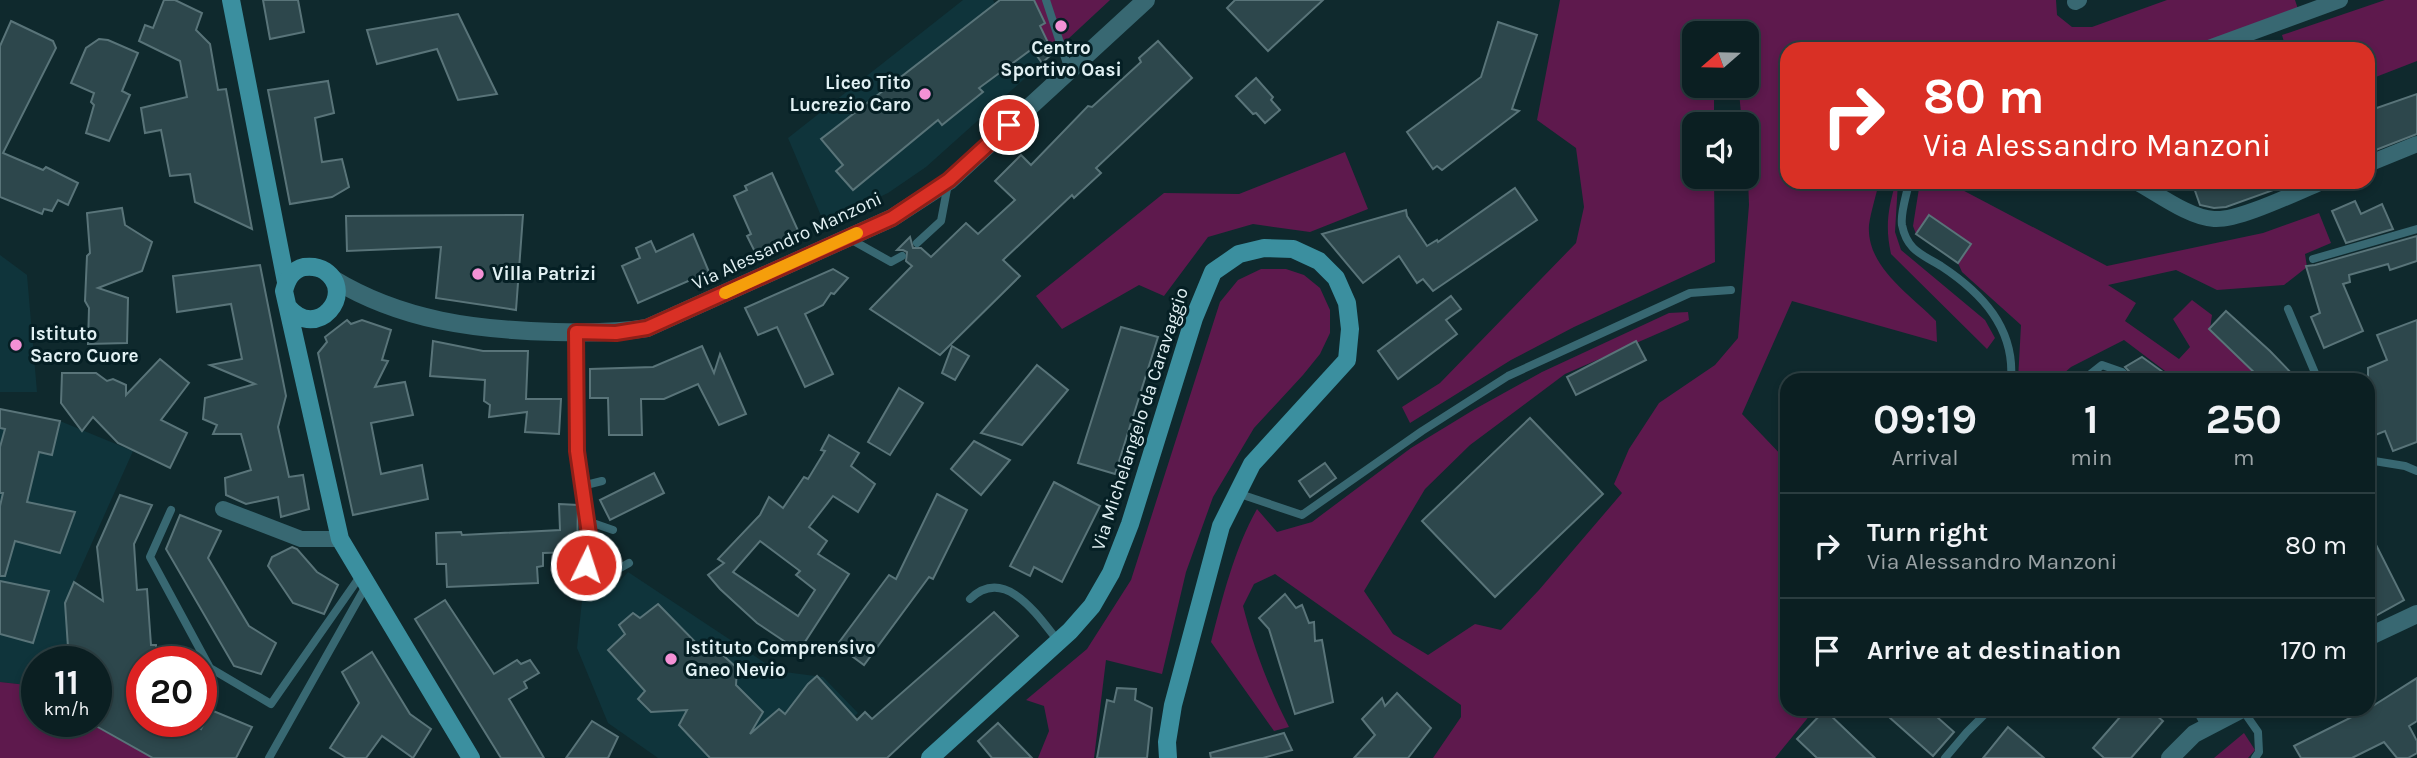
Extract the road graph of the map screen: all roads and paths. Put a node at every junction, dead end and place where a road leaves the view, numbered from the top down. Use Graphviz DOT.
graph roads {
  1 [pos="231,0"];
  2 [pos="1046,0"];
  3 [pos="1146,0"];
  4 [pos="2340,0"];
  5 [pos="2225,42"];
  6 [pos="1069,70"];
  7 [pos="2417,144"];
  8 [pos="2375,161"];
  9 [pos="949,180"];
  10 [pos="1908,189"];
  11 [pos="2149,189"];
  12 [pos="2304,189"];
  13 [pos="276,229"];
  14 [pos="2417,229"];
  15 [pos="848,238"];
  16 [pos="916,243"];
  17 [pos="902,256"];
  18 [pos="2313,259"];
  19 [pos="302,268"];
  20 [pos="333,279"];
  21 [pos="286,282"];
  22 [pos="1731,290"];
  23 [pos="374,300"];
  24 [pos="288,307"];
  25 [pos="331,309"];
  26 [pos="2288,309"];
  27 [pos="314,319"];
  28 [pos="576,332"];
  29 [pos="299,352"];
  30 [pos="2012,373"];
  31 [pos="2092,373"];
  32 [pos="2123,373"];
  33 [pos="2315,373"];
  34 [pos="2375,461"];
  35 [pos="2417,471"];
  36 [pos="602,481"];
  37 [pos="582,485"];
  38 [pos="1237,493"];
  39 [pos="223,509"];
  40 [pos="171,510"];
  41 [pos="587,521"];
  42 [pos="613,530"];
  43 [pos="589,534"];
  44 [pos="340,539"];
  45 [pos="597,546"];
  46 [pos="629,563"];
  47 [pos="364,580"];
  48 [pos="970,599"];
  49 [pos="2417,614"];
  50 [pos="2375,634"];
  51 [pos="1058,641"];
  52 [pos="1984,716"];
  53 [pos="2200,716"];
  54 [pos="2228,716"];
  55 [pos="2247,716"];
  56 [pos="2206,727"];
  57 [pos="269,758"];
  58 [pos="471,758"];
  59 [pos="930,758"];
  60 [pos="1168,758"];
  61 [pos="1945,758"];
  62 [pos="2170,758"];
  63 [pos="2255,758"];
  1 -- 13 [label="main road"];
  2 -- 6 [label="lane"];
  3 -- 6 [label="street, Via Alessandro Manzoni"];
  4 -- 5 [label="street"];
  6 -- 9 [label="street, Via Alessandro Manzoni"];
  7 -- 8 [label="street"];
  9 -- 15 [label="street, Via Alessandro Manzoni"];
  9 -- 16 [label="lane"];
  10 -- 30 [label="lane"];
  11 -- 12 [label="street"];
  13 -- 19 [label="main road"];
  13 -- 21 [label="main road"];
  14 -- 18 [label="lane"];
  15 -- 17 [label="lane"];
  15 -- 28 [label="street, Via Alessandro Manzoni"];
  19 -- 20 [label="main road"];
  19 -- 21 [label="main road"];
  20 -- 23 [label="street, Via Alessandro Manzoni"];
  20 -- 25 [label="main road"];
  21 -- 24 [label="main road"];
  22 -- 38 [label="lane"];
  23 -- 25 [label="street, Via Alessandro Manzoni"];
  23 -- 28 [label="street, Via Alessandro Manzoni"];
  24 -- 27 [label="main road"];
  24 -- 29 [label="main road"];
  25 -- 27 [label="main road"];
  26 -- 33 [label="lane"];
  27 -- 29 [label="main road"];
  28 -- 37 [label="lane"];
  29 -- 44 [label="main road"];
  31 -- 32 [label="lane"];
  34 -- 35 [label="lane"];
  36 -- 37 [label="lane"];
  37 -- 41 [label="lane"];
  38 -- 51 [label="main road, Via Michelangelo da Caravaggio"];
  38 -- 60 [label="main road, Via Michelangelo da Caravaggio"];
  39 -- 44 [label="street"];
  40 -- 47 [label="lane"];
  41 -- 42 [label="lane"];
  41 -- 43 [label="lane"];
  43 -- 45 [label="lane"];
  43 -- 46 [label="lane"];
  44 -- 47 [label="main road"];
  47 -- 57 [label="lane"];
  47 -- 58 [label="main road"];
  48 -- 51 [label="lane"];
  49 -- 50 [label="street"];
  51 -- 59 [label="main road, Via Michelangelo da Caravaggio"];
  52 -- 61 [label="lane"];
  53 -- 56 [label="lane"];
  54 -- 56 [label="street"];
  55 -- 63 [label="lane"];
  56 -- 62 [label="street"];
}
